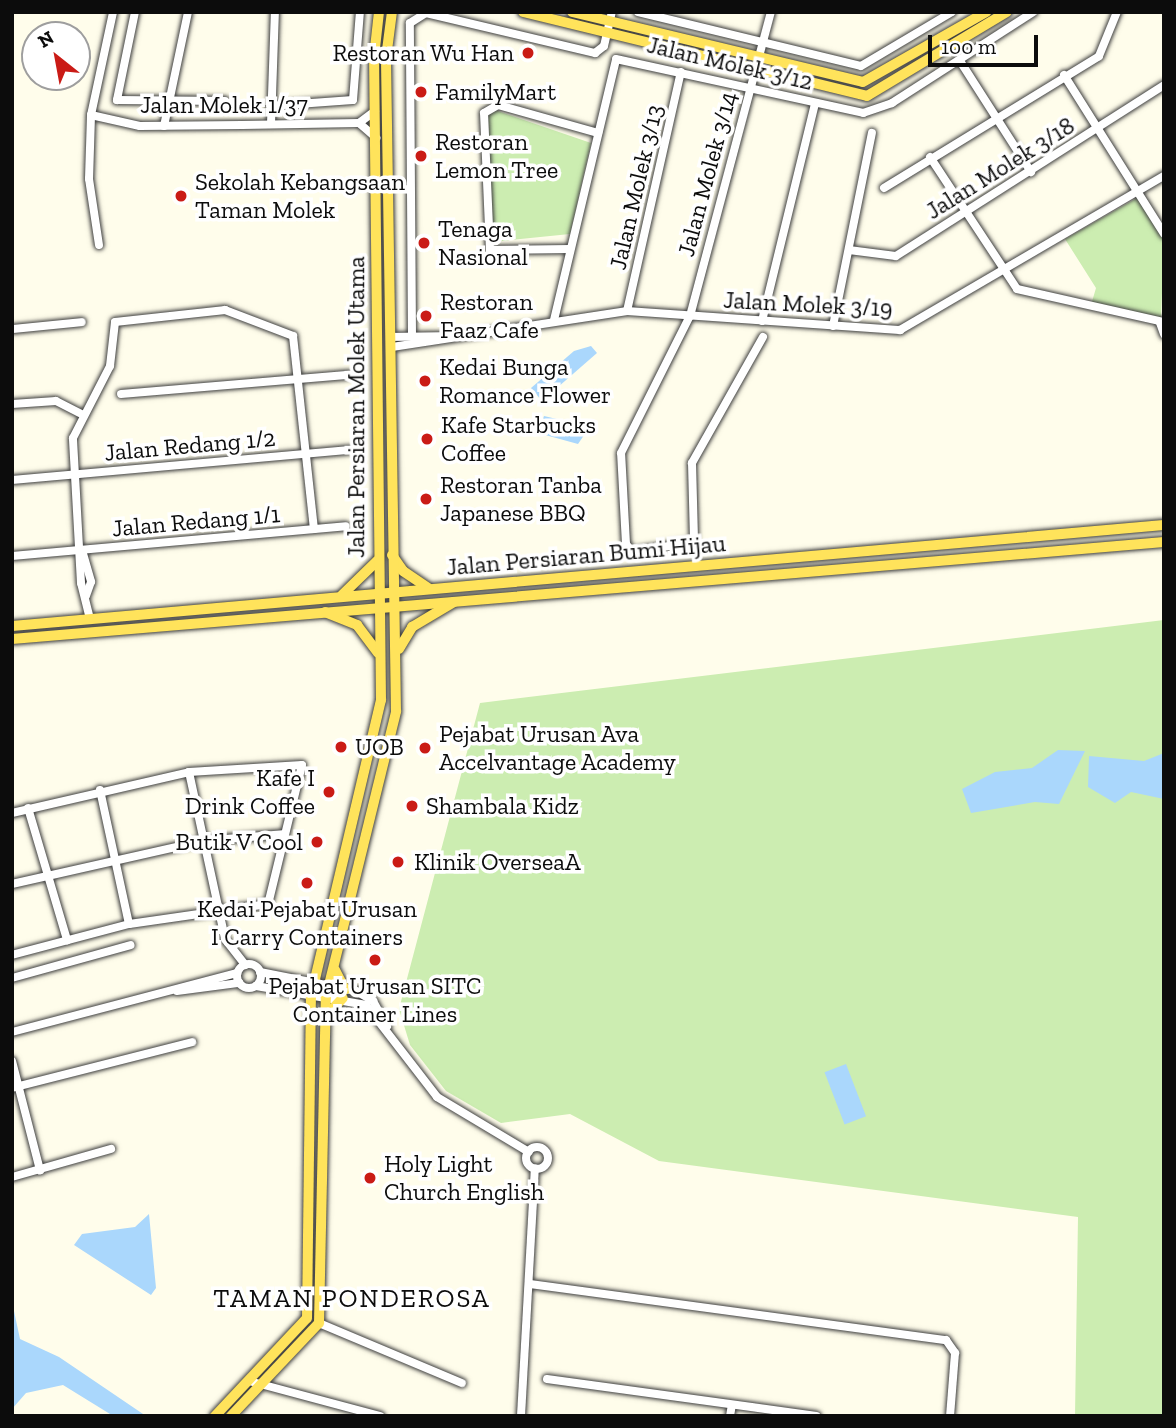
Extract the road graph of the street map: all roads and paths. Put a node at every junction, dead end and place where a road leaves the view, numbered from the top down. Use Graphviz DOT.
graph roads {
  1 [pos="113,12"];
  2 [pos="135,12"];
  3 [pos="188,12"];
  4 [pos="275,12"];
  5 [pos="360,12"];
  6 [pos="379,12"];
  7 [pos="523,12"];
  8 [pos="572,12"];
  9 [pos="638,12"];
  10 [pos="773,12"];
  11 [pos="952,12"];
  12 [pos="986,12"];
  13 [pos="1007,12"];
  14 [pos="1033,12"];
  15 [pos="1117,12"];
  16 [pos="393,14"];
  17 [pos="611,17"];
  18 [pos="607,34"];
  19 [pos="764,41"];
  20 [pos="759,57"];
  21 [pos="960,61"];
  22 [pos="755,69"];
  23 [pos="681,72"];
  24 [pos="1064,75"];
  25 [pos="1164,85"];
  26 [pos="749,88"];
  27 [pos="225,101"];
  28 [pos="815,103"];
  29 [pos="166,104"];
  30 [pos="270,106"];
  31 [pos="375,111"];
  32 [pos="91,115"];
  33 [pos="996,116"];
  34 [pos="359,123"];
  35 [pos="271,124"];
  36 [pos="164,126"];
  37 [pos="1098,130"];
  38 [pos="872,132"];
  39 [pos="598,133"];
  40 [pos="376,138"];
  41 [pos="930,157"];
  42 [pos="1031,172"];
  43 [pos="1164,176"];
  44 [pos="884,188"];
  45 [pos="1136,192"];
  46 [pos="964,212"];
  47 [pos="1164,234"];
  48 [pos="99,245"];
  49 [pos="570,249"];
  50 [pos="849,250"];
  51 [pos="1002,272"];
  52 [pos="627,311"];
  53 [pos="690,316"];
  54 [pos="554,320"];
  55 [pos="762,321"];
  56 [pos="82,322"];
  57 [pos="1162,323"];
  58 [pos="833,326"];
  59 [pos="12,329"];
  60 [pos="1164,334"];
  61 [pos="412,335"];
  62 [pos="453,336"];
  63 [pos="763,337"];
  64 [pos="392,342"];
  65 [pos="349,375"];
  66 [pos="300,380"];
  67 [pos="121,394"];
  68 [pos="12,404"];
  69 [pos="81,414"];
  70 [pos="349,450"];
  71 [pos="308,454"];
  72 [pos="76,474"];
  73 [pos="12,480"];
  74 [pos="1164,525"];
  75 [pos="346,526"];
  76 [pos="314,529"];
  77 [pos="1164,542"];
  78 [pos="82,550"];
  79 [pos="392,555"];
  80 [pos="12,556"];
  81 [pos="377,561"];
  82 [pos="755,563"];
  83 [pos="664,569"];
  84 [pos="754,576"];
  85 [pos="664,583"];
  86 [pos="431,589"];
  87 [pos="393,592"];
  88 [pos="379,593"];
  89 [pos="339,597"];
  90 [pos="461,598"];
  91 [pos="394,605"];
  92 [pos="380,606"];
  93 [pos="325,612"];
  94 [pos="89,615"];
  95 [pos="12,626"];
  96 [pos="135,628"];
  97 [pos="55,635"];
  98 [pos="12,639"];
  99 [pos="397,655"];
  100 [pos="382,664"];
  101 [pos="189,772"];
  102 [pos="100,790"];
  103 [pos="28,808"];
  104 [pos="12,813"];
  105 [pos="285,834"];
  106 [pos="203,841"];
  107 [pos="115,857"];
  108 [pos="47,874"];
  109 [pos="12,884"];
  110 [pos="218,907"];
  111 [pos="129,924"];
  112 [pos="67,940"];
  113 [pos="131,945"];
  114 [pos="12,955"];
  115 [pos="245,965"];
  116 [pos="335,969"];
  117 [pos="260,972"];
  118 [pos="237,973"];
  119 [pos="220,976"];
  120 [pos="12,978"];
  121 [pos="291,979"];
  122 [pos="239,983"];
  123 [pos="205,984"];
  124 [pos="314,985"];
  125 [pos="221,986"];
  126 [pos="256,986"];
  127 [pos="328,992"];
  128 [pos="287,993"];
  129 [pos="344,994"];
  130 [pos="312,996"];
  131 [pos="325,1019"];
  132 [pos="12,1032"];
  133 [pos="192,1042"];
  134 [pos="12,1061"];
  135 [pos="15,1088"];
  136 [pos="111,1149"];
  137 [pos="528,1152"];
  138 [pos="535,1168"];
  139 [pos="40,1170"];
  140 [pos="12,1177"];
  141 [pos="530,1284"];
  142 [pos="319,1323"];
  143 [pos="547,1379"];
  144 [pos="249,1381"];
  145 [pos="462,1383"];
  146 [pos="262,1385"];
  147 [pos="732,1405"];
  148 [pos="215,1416"];
  149 [pos="230,1416"];
  150 [pos="380,1416"];
  151 [pos="521,1416"];
  152 [pos="730,1416"];
  153 [pos="816,1416"];
  154 [pos="950,1416"];
  1 -- 32 [label="street"];
  2 -- 29 [label="street"];
  3 -- 29 [label="street"];
  4 -- 30 [label="street"];
  5 -- 30 [label="street"];
  6 -- 31 [label="main road, Jalan Persiaran Molek Utama"];
  7 -- 18 [label="main road"];
  8 -- 17 [label="main road"];
  9 -- 19 [label="street"];
  10 -- 19 [label="street, Jalan Molek 3/14"];
  11 -- 19 [label="street"];
  12 -- 20 [label="main road"];
  13 -- 22 [label="main road"];
  14 -- 21 [label="street, Jalan Molek 3/12"];
  15 -- 24 [label="street"];
  16 -- 64 [label="main road, Jalan Persiaran Molek Utama"];
  17 -- 18 [label="street"];
  17 -- 20 [label="main road"];
  18 -- 22 [label="main road"];
  18 -- 61 [label="street"];
  19 -- 20 [label="street, Jalan Molek 3/14"];
  20 -- 22 [label="street, Jalan Molek 3/14"];
  21 -- 28 [label="street, Jalan Molek 3/12"];
  21 -- 33 [label="street"];
  22 -- 26 [label="street, Jalan Molek 3/14"];
  23 -- 26 [label="street, Jalan Molek 3/12"];
  23 -- 39 [label="street, Jalan Molek 3/12"];
  23 -- 52 [label="street, Jalan Molek 3/13"];
  24 -- 33 [label="street"];
  24 -- 37 [label="street"];
  25 -- 37 [label="street, Jalan Molek 3/18"];
  26 -- 28 [label="street, Jalan Molek 3/12"];
  26 -- 53 [label="street, Jalan Molek 3/14"];
  27 -- 29 [label="street"];
  28 -- 55 [label="street"];
  29 -- 36 [label="street"];
  30 -- 35 [label="street"];
  31 -- 34 [label="street"];
  31 -- 40 [label="main road, Jalan Persiaran Molek Utama"];
  32 -- 36 [label="street, Jalan Molek 1/37"];
  32 -- 48 [label="street"];
  33 -- 41 [label="street"];
  33 -- 42 [label="street"];
  34 -- 35 [label="street, Jalan Molek 1/37"];
  34 -- 40 [label="street"];
  35 -- 36 [label="street, Jalan Molek 1/37"];
  37 -- 42 [label="street, Jalan Molek 3/18"];
  37 -- 45 [label="street"];
  38 -- 50 [label="street"];
  39 -- 49 [label="street, Jalan Molek 3/12"];
  39 -- 49 [label="street"];
  40 -- 81 [label="main road, Jalan Persiaran Molek Utama"];
  41 -- 44 [label="street"];
  41 -- 46 [label="street"];
  42 -- 46 [label="street, Jalan Molek 3/18"];
  43 -- 45 [label="street, Jalan Molek 3/19"];
  45 -- 47 [label="street"];
  45 -- 51 [label="street, Jalan Molek 3/19"];
  46 -- 50 [label="street, Jalan Molek 3/18"];
  46 -- 51 [label="street"];
  49 -- 54 [label="street, Jalan Molek 3/12"];
  50 -- 58 [label="street"];
  51 -- 57 [label="street"];
  51 -- 58 [label="street, Jalan Molek 3/19"];
  52 -- 53 [label="street, Jalan Molek 3/19"];
  52 -- 54 [label="street, Jalan Molek 3/19"];
  53 -- 55 [label="street, Jalan Molek 3/19"];
  53 -- 63 [label="street, Jalan Molek 3/14"];
  54 -- 62 [label="street, Jalan Molek 3/19"];
  55 -- 58 [label="street, Jalan Molek 3/19"];
  56 -- 59 [label="street"];
  57 -- 60 [label="street"];
  61 -- 62 [label="street, Jalan Molek 3/19"];
  61 -- 64 [label="street, Jalan Molek 3/19"];
  62 -- 64 [label="street, Jalan Molek 3/19"];
  64 -- 79 [label="main road, Jalan Persiaran Molek Utama"];
  65 -- 66 [label="street"];
  66 -- 67 [label="street"];
  66 -- 69 [label="street, Jalan Redang 1/1"];
  66 -- 71 [label="street, Jalan Redang 1/1"];
  68 -- 69 [label="street"];
  69 -- 72 [label="street"];
  70 -- 71 [label="street"];
  71 -- 72 [label="street, Jalan Redang 1/2"];
  71 -- 76 [label="street, Jalan Redang 1/1"];
  72 -- 73 [label="street, Jalan Redang 1/2"];
  72 -- 78 [label="street"];
  74 -- 82 [label="main road, Jalan Persiaran Bumi Hijau"];
  75 -- 76 [label="street, Jalan Redang 1/1"];
  76 -- 78 [label="street, Jalan Redang 1/1"];
  77 -- 84 [label="main road, Jalan Persiaran Bumi Hijau"];
  78 -- 80 [label="street, Jalan Redang 1/1"];
  78 -- 94 [label="street"];
  79 -- 86 [label="main road"];
  79 -- 87 [label="main road, Jalan Persiaran Molek Utama"];
  81 -- 88 [label="main road, Jalan Persiaran Molek Utama"];
  81 -- 89 [label="main road"];
  82 -- 83 [label="main road, Jalan Persiaran Bumi Hijau"];
  82 -- 84 [label="main road"];
  83 -- 85 [label="main road"];
  83 -- 86 [label="main road, Jalan Persiaran Bumi Hijau"];
  84 -- 85 [label="main road, Jalan Persiaran Bumi Hijau"];
  85 -- 90 [label="main road, Jalan Persiaran Bumi Hijau"];
  86 -- 87 [label="main road, Jalan Persiaran Bumi Hijau"];
  87 -- 88 [label="main road, Jalan Persiaran Bumi Hijau"];
  87 -- 91 [label="main road, Jalan Persiaran Molek Utama"];
  88 -- 89 [label="main road, Jalan Persiaran Bumi Hijau"];
  88 -- 92 [label="main road, Jalan Persiaran Molek Utama"];
  89 -- 94 [label="main road, Jalan Persiaran Bumi Hijau"];
  90 -- 91 [label="main road, Jalan Persiaran Bumi Hijau"];
  90 -- 99 [label="main road"];
  91 -- 92 [label="main road, Jalan Persiaran Bumi Hijau"];
  91 -- 99 [label="main road, Jalan Persiaran Molek Utama"];
  92 -- 93 [label="main road, Jalan Persiaran Bumi Hijau"];
  92 -- 100 [label="main road, Jalan Persiaran Molek Utama"];
  93 -- 96 [label="main road, Jalan Persiaran Bumi Hijau"];
  93 -- 100 [label="main road"];
  94 -- 95 [label="main road, Jalan Persiaran Bumi Hijau"];
  94 -- 96 [label="main road"];
  94 -- 97 [label="main road"];
  96 -- 97 [label="main road, Jalan Persiaran Bumi Hijau"];
  97 -- 98 [label="main road, Jalan Persiaran Bumi Hijau"];
  99 -- 116 [label="main road, Jalan Persiaran Molek Utama"];
  100 -- 124 [label="main road, Jalan Persiaran Molek Utama"];
  101 -- 102 [label="street"];
  101 -- 105 [label="street"];
  101 -- 106 [label="street"];
  102 -- 103 [label="street"];
  102 -- 107 [label="street"];
  103 -- 104 [label="street"];
  103 -- 108 [label="street"];
  105 -- 106 [label="street"];
  105 -- 110 [label="street"];
  106 -- 107 [label="street"];
  106 -- 110 [label="street"];
  107 -- 108 [label="street"];
  107 -- 111 [label="street"];
  108 -- 109 [label="street"];
  108 -- 112 [label="street"];
  110 -- 111 [label="street"];
  110 -- 115 [label="street"];
  111 -- 112 [label="street"];
  112 -- 114 [label="street"];
  113 -- 120 [label="street"];
  115 -- 117 [label="street"];
  115 -- 118 [label="street"];
  116 -- 127 [label="main road, Jalan Persiaran Molek Utama"];
  116 -- 129 [label="main road"];
  117 -- 121 [label="street"];
  117 -- 126 [label="street"];
  118 -- 119 [label="street"];
  118 -- 122 [label="street"];
  119 -- 123 [label="street"];
  119 -- 125 [label="street"];
  121 -- 124 [label="street"];
  121 -- 128 [label="street"];
  122 -- 125 [label="street"];
  122 -- 126 [label="street"];
  123 -- 125 [label="street"];
  123 -- 132 [label="street"];
  124 -- 127 [label="street"];
  124 -- 130 [label="main road, Jalan Persiaran Molek Utama"];
  126 -- 128 [label="street"];
  127 -- 129 [label="street"];
  127 -- 130 [label="street"];
  127 -- 131 [label="main road, Jalan Persiaran Molek Utama"];
  128 -- 130 [label="street"];
  129 -- 131 [label="main road"];
  129 -- 137 [label="street"];
  130 -- 144 [label="main road, Jalan Persiaran Molek Utama"];
  131 -- 142 [label="main road, Jalan Persiaran Molek Utama"];
  133 -- 135 [label="street"];
  134 -- 135 [label="street"];
  135 -- 139 [label="street"];
  136 -- 139 [label="street"];
  137 -- 138 [label="street"];
  137 -- 138 [label="street"];
  138 -- 141 [label="street"];
  139 -- 140 [label="street"];
  141 -- 151 [label="street"];
  141 -- 154 [label="street"];
  142 -- 145 [label="street"];
  142 -- 146 [label="main road"];
  143 -- 147 [label="street"];
  144 -- 146 [label="street"];
  144 -- 148 [label="main road, Jalan Persiaran Molek Utama"];
  146 -- 149 [label="main road"];
  146 -- 150 [label="street"];
  147 -- 152 [label="street"];
  147 -- 153 [label="street"];
}
